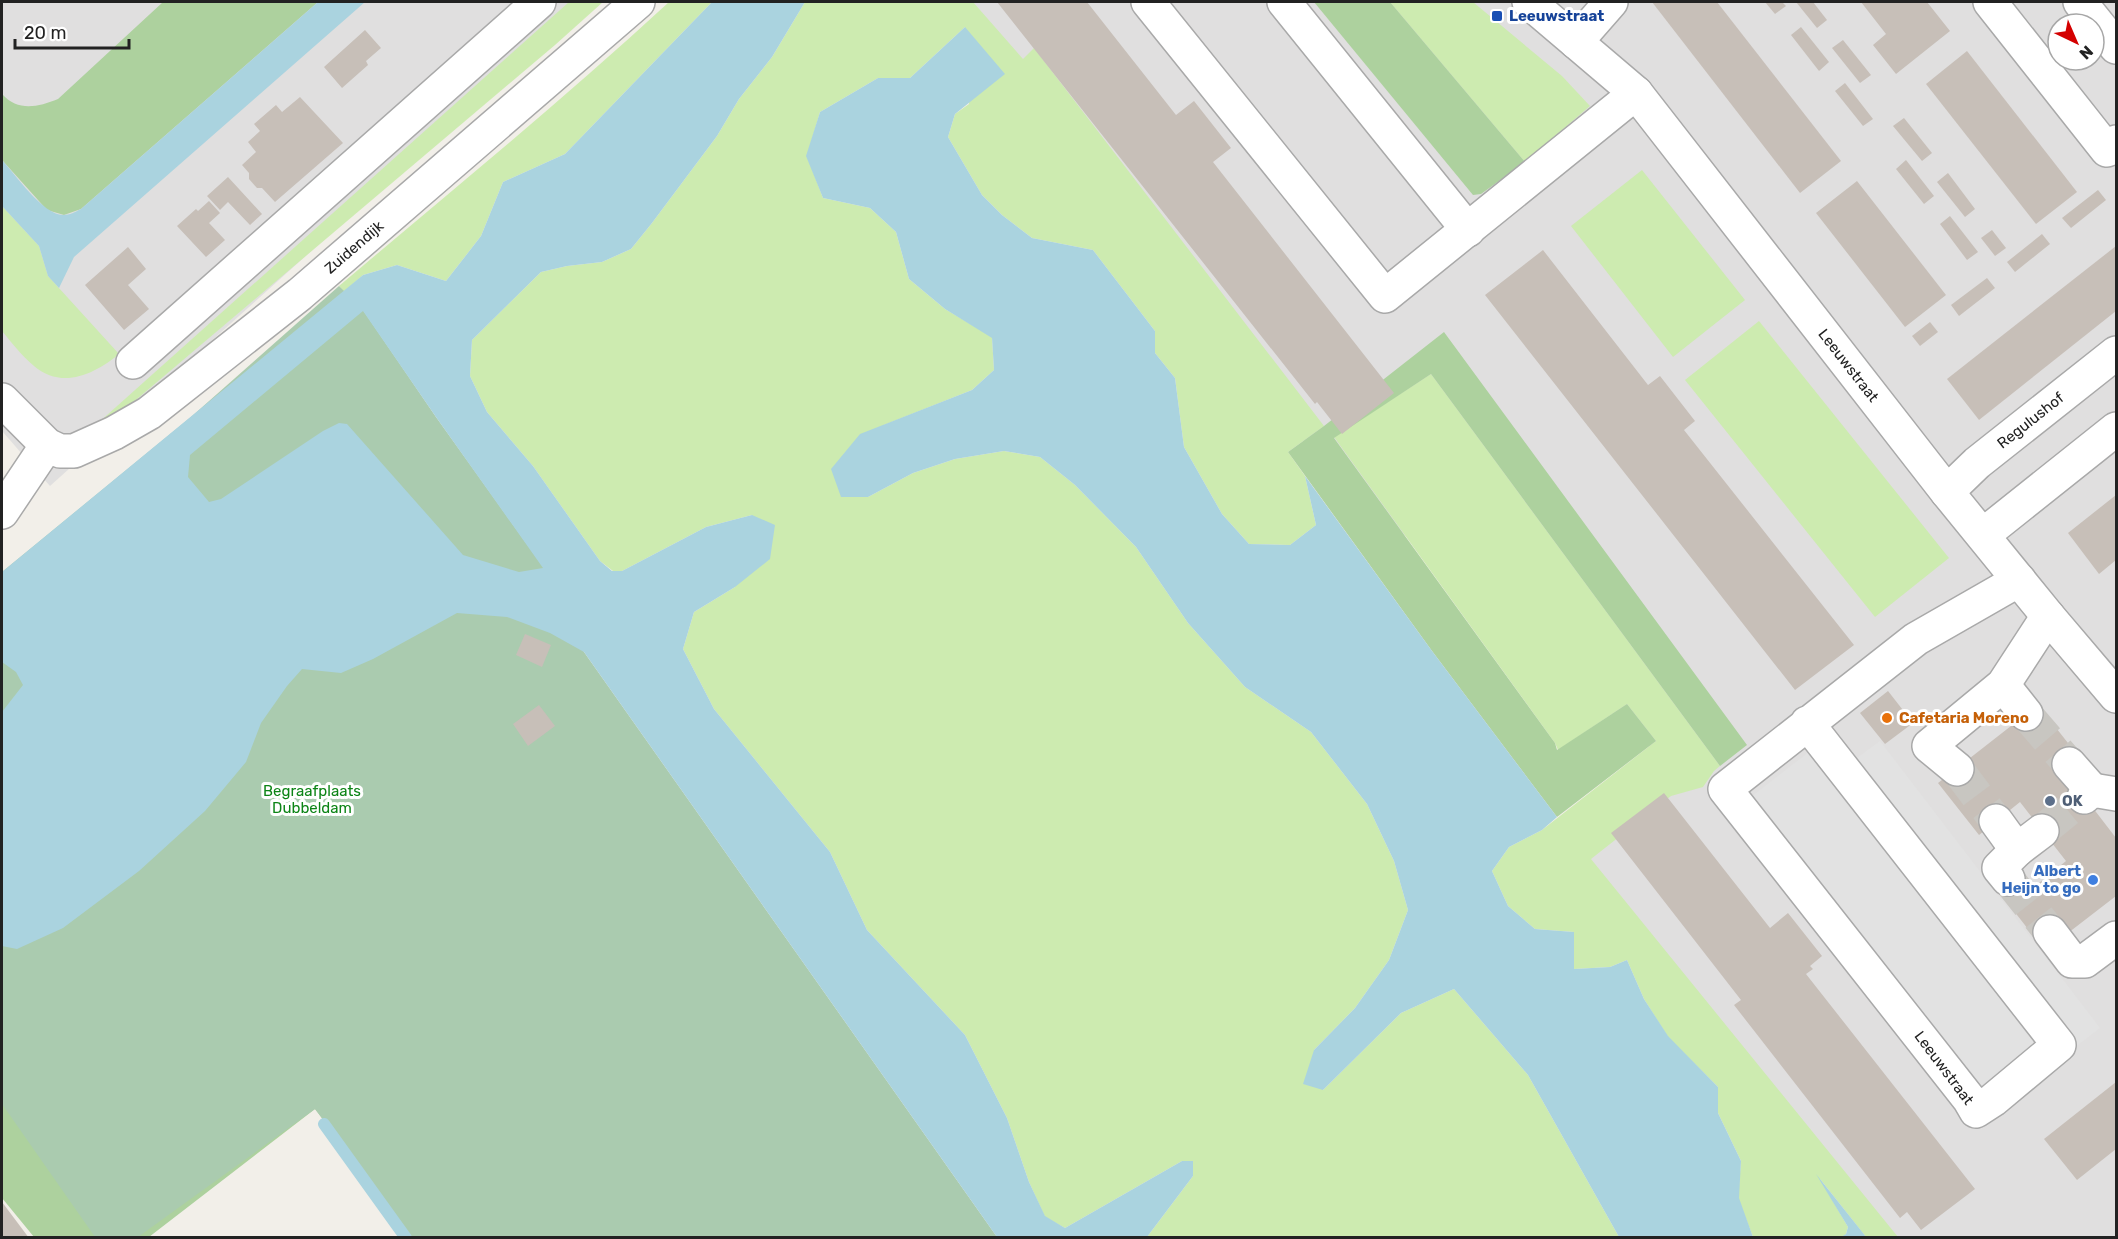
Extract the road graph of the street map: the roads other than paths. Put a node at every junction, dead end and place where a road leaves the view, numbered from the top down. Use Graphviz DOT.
graph roads {
  1 [pos="539,2"];
  2 [pos="638,2"];
  3 [pos="1148,2"];
  4 [pos="1284,2"];
  5 [pos="1529,2"];
  6 [pos="1611,2"];
  7 [pos="1990,2"];
  8 [pos="2080,2"];
  9 [pos="1576,42"];
  10 [pos="2116,47"];
  11 [pos="1635,93"];
  12 [pos="2116,142"];
  13 [pos="1468,230"];
  14 [pos="2116,353"];
  15 [pos="133,362"];
  16 [pos="2,400"];
  17 [pos="2116,429"];
  18 [pos="44,442"];
  19 [pos="2,474"];
  20 [pos="1947,492"];
  21 [pos="2,512"];
  22 [pos="1983,535"];
  23 [pos="2019,580"];
  24 [pos="2048,616"];
  25 [pos="2003,685"];
  26 [pos="2116,696"];
  27 [pos="2026,714"];
  28 [pos="1807,723"];
  29 [pos="2069,764"];
  30 [pos="1957,769"];
  31 [pos="2098,794"];
  32 [pos="1996,821"];
  33 [pos="2022,853"];
  34 [pos="2050,933"];
  35 [pos="2116,938"];
  1 -- 15 [label="street"];
  2 -- 18 [label="street, Zuidendijk"];
  3 -- 13 [label="street"];
  4 -- 13 [label="street"];
  5 -- 9 [label="street, Leeuwstraat"];
  6 -- 9 [label="street"];
  7 -- 12 [label="street"];
  8 -- 10 [label="street"];
  9 -- 11 [label="street, Leeuwstraat"];
  11 -- 13 [label="street"];
  11 -- 20 [label="street, Leeuwstraat"];
  14 -- 20 [label="street, Regulushof"];
  16 -- 18 [label="street"];
  17 -- 22 [label="street"];
  18 -- 19 [label="street"];
  18 -- 21 [label="street"];
  20 -- 22 [label="street, Leeuwstraat"];
  22 -- 23 [label="street, Leeuwstraat"];
  23 -- 24 [label="street, Leeuwstraat"];
  23 -- 28 [label="street, Leeuwstraat"];
  24 -- 25 [label="street"];
  24 -- 26 [label="street, Leeuwstraat"];
  25 -- 27 [label="street"];
  25 -- 30 [label="street"];
  28 -- 28 [label="street, Leeuwstraat"];
  29 -- 31 [label="street"];
  32 -- 33 [label="street"];
  34 -- 35 [label="street"];
}
